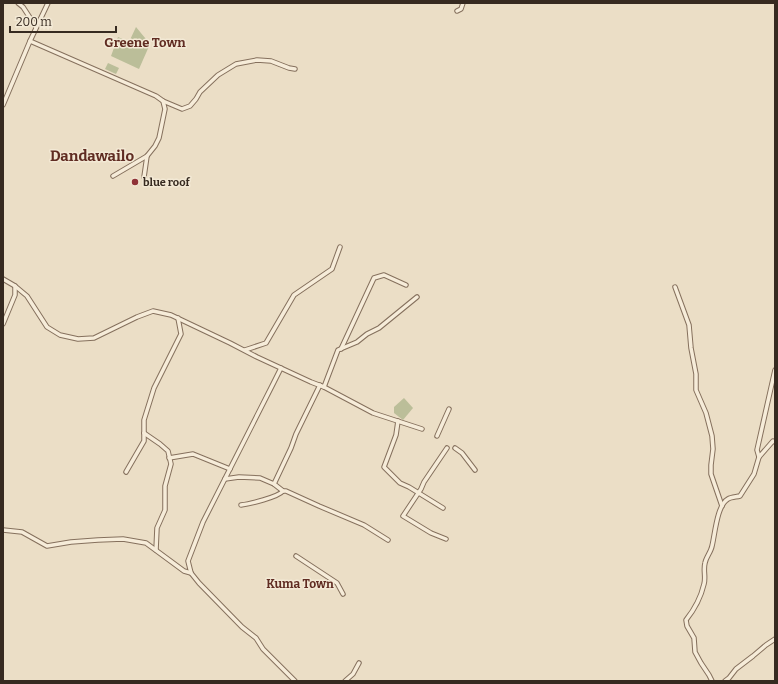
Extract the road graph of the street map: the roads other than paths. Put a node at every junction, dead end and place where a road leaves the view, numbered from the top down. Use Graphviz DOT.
graph roads {
  1 [pos="18,3"];
  2 [pos="48,3"];
  3 [pos="463,3"];
  4 [pos="457,12"];
  5 [pos="36,28"];
  6 [pos="30,41"];
  7 [pos="295,69"];
  8 [pos="163,101"];
  9 [pos="3,105"];
  10 [pos="147,156"];
  11 [pos="113,176"];
  12 [pos="144,177"];
  13 [pos="340,247"];
  14 [pos="3,279"];
  15 [pos="406,285"];
  16 [pos="15,286"];
  17 [pos="675,287"];
  18 [pos="417,297"];
  19 [pos="178,318"];
  20 [pos="3,324"];
  21 [pos="341,349"];
  22 [pos="245,350"];
  23 [pos="281,368"];
  24 [pos="775,370"];
  25 [pos="322,386"];
  26 [pos="449,409"];
  27 [pos="398,421"];
  28 [pos="422,429"];
  29 [pos="144,433"];
  30 [pos="436,436"];
  31 [pos="775,442"];
  32 [pos="447,448"];
  33 [pos="455,448"];
  34 [pos="169,458"];
  35 [pos="759,458"];
  36 [pos="230,469"];
  37 [pos="475,470"];
  38 [pos="126,472"];
  39 [pos="225,479"];
  40 [pos="274,484"];
  41 [pos="283,490"];
  42 [pos="419,492"];
  43 [pos="241,505"];
  44 [pos="722,506"];
  45 [pos="443,508"];
  46 [pos="3,530"];
  47 [pos="446,539"];
  48 [pos="388,540"];
  49 [pos="156,550"];
  50 [pos="296,556"];
  51 [pos="191,573"];
  52 [pos="343,594"];
  53 [pos="775,639"];
  54 [pos="359,663"];
  55 [pos="295,681"];
  56 [pos="345,681"];
  57 [pos="712,681"];
  58 [pos="725,681"];
  1 -- 5 [label="street"];
  2 -- 5 [label="street"];
  3 -- 4 [label="street"];
  5 -- 6 [label="street"];
  6 -- 8 [label="street"];
  6 -- 9 [label="street"];
  7 -- 8 [label="street"];
  8 -- 10 [label="street"];
  10 -- 11 [label="street"];
  10 -- 12 [label="street"];
  13 -- 22 [label="street"];
  14 -- 16 [label="street"];
  15 -- 21 [label="street"];
  16 -- 19 [label="street"];
  16 -- 20 [label="street"];
  17 -- 44 [label="street"];
  18 -- 21 [label="street"];
  19 -- 22 [label="street"];
  19 -- 29 [label="street"];
  21 -- 25 [label="street"];
  22 -- 23 [label="street"];
  23 -- 25 [label="street"];
  23 -- 36 [label="street"];
  24 -- 35 [label="street"];
  25 -- 27 [label="street"];
  25 -- 40 [label="street"];
  26 -- 30 [label="street"];
  27 -- 28 [label="street"];
  27 -- 42 [label="street"];
  29 -- 34 [label="street"];
  29 -- 38 [label="street"];
  31 -- 35 [label="street"];
  32 -- 42 [label="street"];
  33 -- 37 [label="street"];
  34 -- 36 [label="street"];
  34 -- 49 [label="street"];
  35 -- 44 [label="street"];
  36 -- 39 [label="street"];
  39 -- 40 [label="street"];
  39 -- 51 [label="street"];
  40 -- 41 [label="street"];
  41 -- 43 [label="street"];
  41 -- 48 [label="street"];
  42 -- 45 [label="street"];
  42 -- 47 [label="street"];
  44 -- 57 [label="street"];
  46 -- 49 [label="street"];
  49 -- 51 [label="street"];
  50 -- 52 [label="street"];
  51 -- 55 [label="street"];
  53 -- 58 [label="street"];
  54 -- 56 [label="street"];
}
